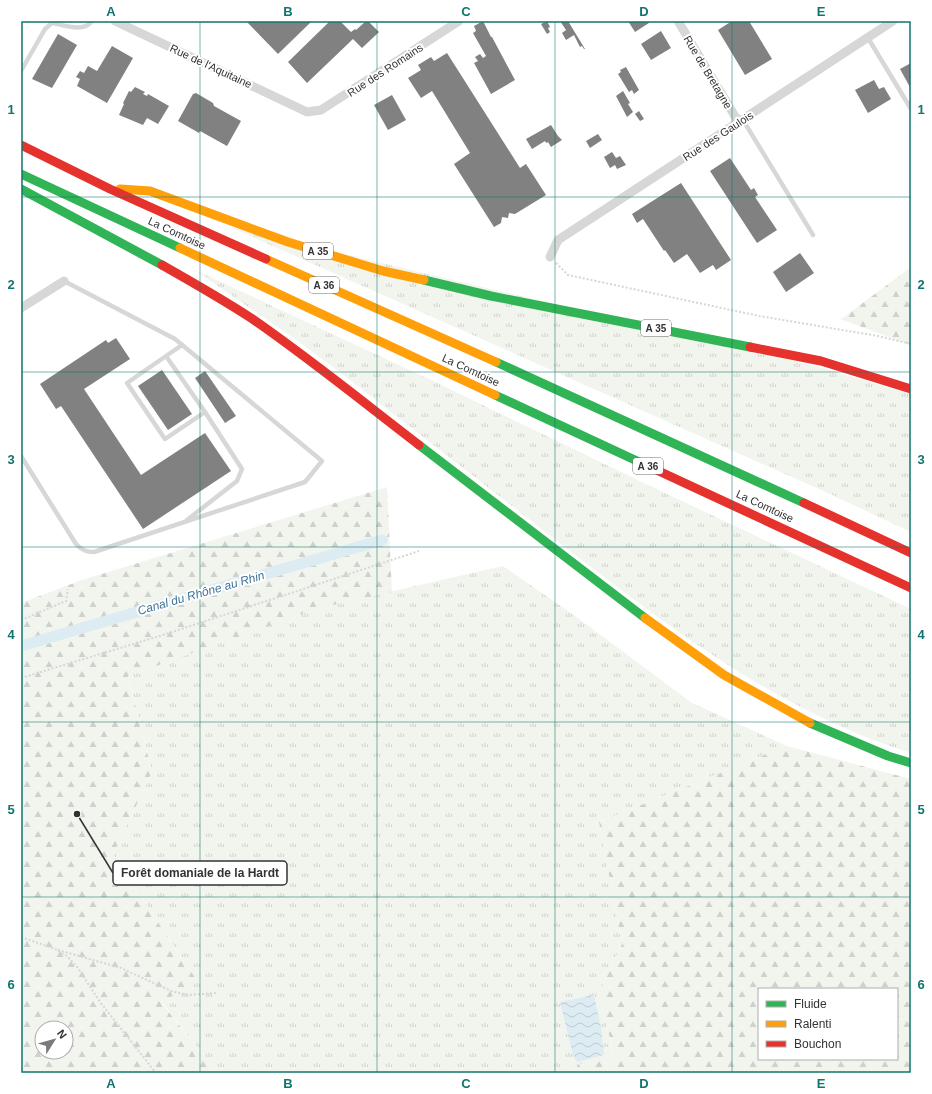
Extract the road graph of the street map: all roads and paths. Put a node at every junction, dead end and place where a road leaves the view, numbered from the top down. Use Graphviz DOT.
graph roads {
  1 [pos="92,21"];
  2 [pos="115,21"];
  3 [pos="678,21"];
  4 [pos="893,21"];
  5 [pos="457,22"];
  6 [pos="868,38"];
  7 [pos="21,71"];
  8 [pos="911,109"];
  9 [pos="307,112"];
  10 [pos="741,121"];
  11 [pos="21,145"];
  12 [pos="21,174"];
  13 [pos="110,189"];
  14 [pos="21,190"];
  15 [pos="813,235"];
  16 [pos="550,257"];
  17 [pos="64,281"];
  18 [pos="21,308"];
  19 [pos="911,344"];
  20 [pos="182,345"];
  21 [pos="166,356"];
  22 [pos="911,389"];
  23 [pos="205,412"];
  24 [pos="21,456"];
  25 [pos="184,522"];
  26 [pos="419,551"];
  27 [pos="911,553"];
  28 [pos="911,588"];
  29 [pos="68,589"];
  30 [pos="21,620"];
  31 [pos="21,678"];
  32 [pos="911,763"];
  33 [pos="21,937"];
  34 [pos="55,949"];
  35 [pos="217,993"];
  36 [pos="156,1073"];
  1 -- 7 [label="lane"];
  2 -- 9 [label="street, Rue de l'Aquitaine"];
  3 -- 10 [label="street, Rue de Bretagne"];
  4 -- 6 [label="street, Rue des Gaulois"];
  5 -- 9 [label="street, Rue des Romains"];
  6 -- 8 [label="lane"];
  6 -- 10 [label="street, Rue des Gaulois"];
  10 -- 15 [label="lane"];
  10 -- 16 [label="street, Rue des Gaulois"];
  11 -- 13 [label="highway, La Comtoise / A 36"];
  12 -- 28 [label="highway, La Comtoise / A 36"];
  13 -- 22 [label="highway, A 35"];
  13 -- 27 [label="highway, La Comtoise / A 36"];
  14 -- 32 [label="highway"];
  16 -- 19 [label="path"];
  17 -- 18 [label="street"];
  17 -- 20 [label="lane"];
  20 -- 21 [label="lane"];
  20 -- 25 [label="lane"];
  21 -- 23 [label="lane"];
  21 -- 23 [label="lane"];
  23 -- 25 [label="lane"];
  24 -- 25 [label="lane"];
  26 -- 31 [label="path"];
  29 -- 30 [label="path"];
  33 -- 34 [label="path"];
  34 -- 35 [label="path"];
  34 -- 36 [label="path"];
}
